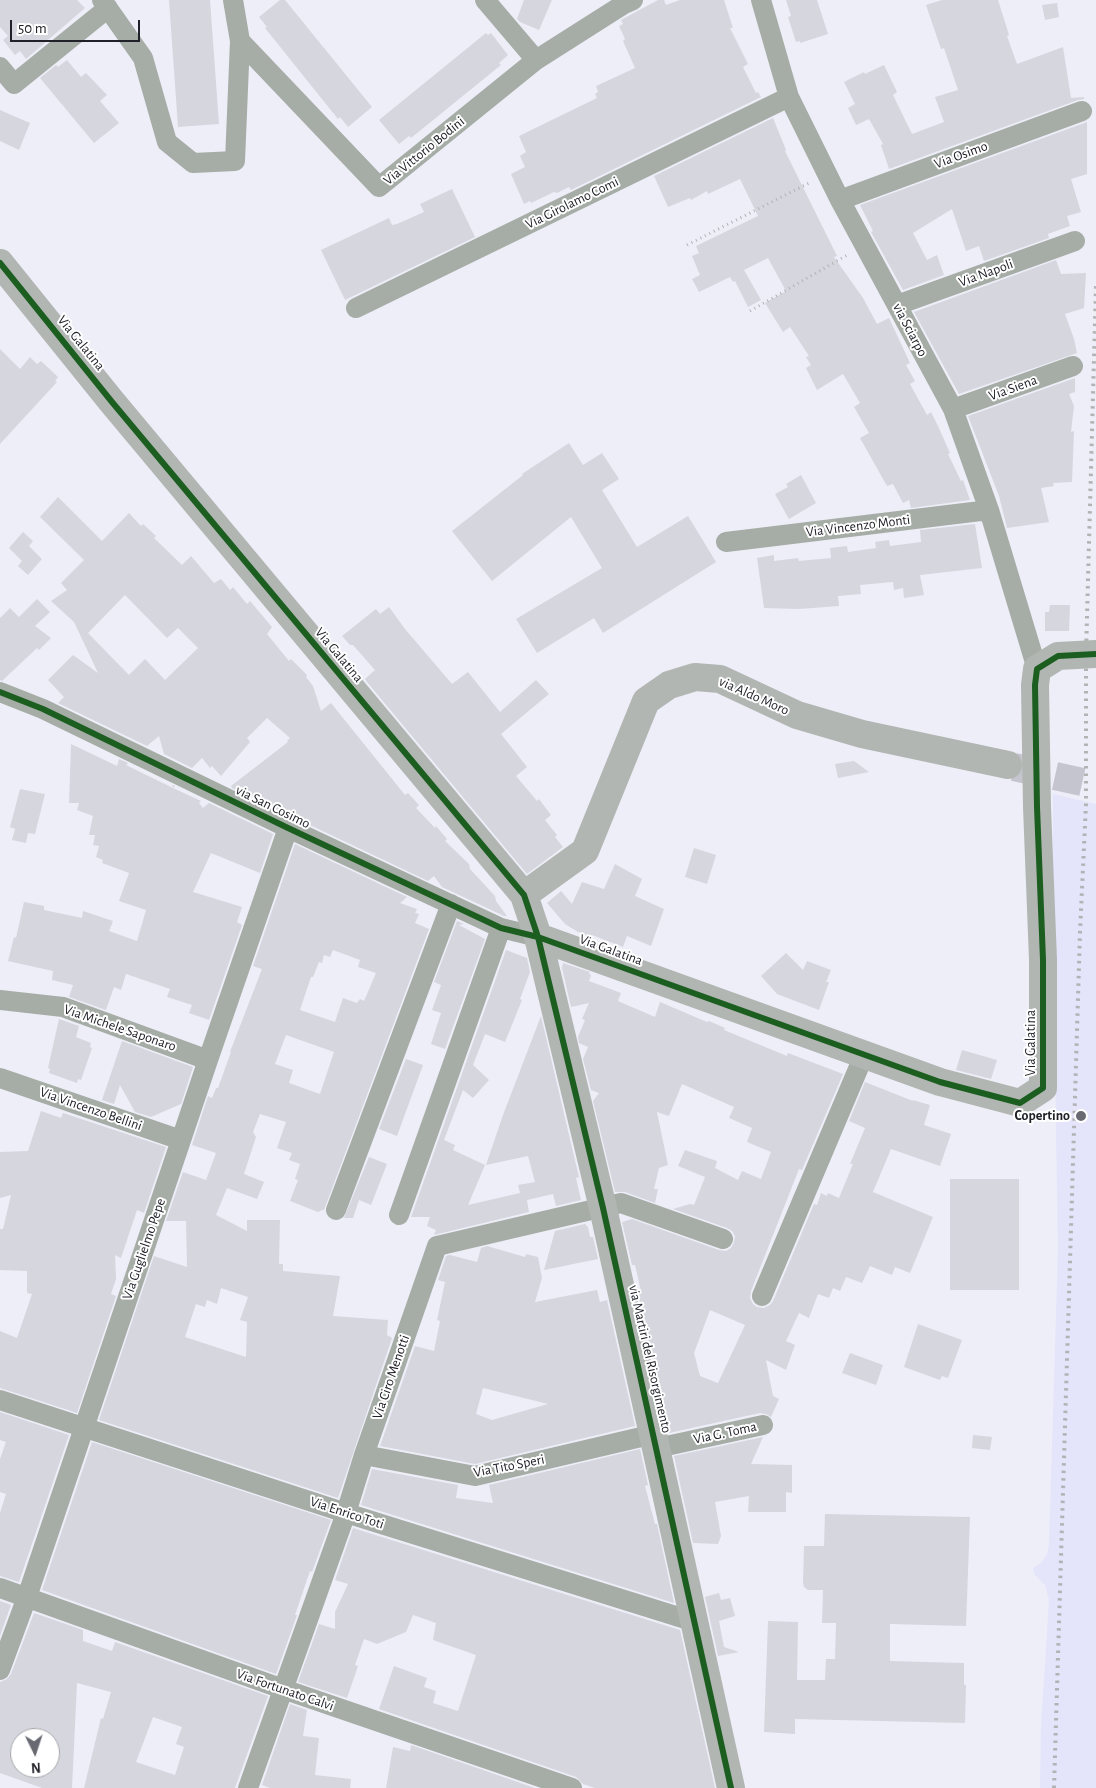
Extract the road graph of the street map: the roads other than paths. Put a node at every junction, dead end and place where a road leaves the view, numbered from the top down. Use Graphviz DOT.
graph roads {
  1 [pos="233,0"];
  2 [pos="485,0"];
  3 [pos="634,0"];
  4 [pos="761,0"];
  5 [pos="105,4"];
  6 [pos="240,42"];
  7 [pos="536,60"];
  8 [pos="0,67"];
  9 [pos="789,98"];
  10 [pos="1082,111"];
  11 [pos="840,200"];
  12 [pos="1075,241"];
  13 [pos="0,263"];
  14 [pos="897,305"];
  15 [pos="356,308"];
  16 [pos="1073,366"];
  17 [pos="953,409"];
  18 [pos="990,510"];
  19 [pos="726,542"];
  20 [pos="1091,654"];
  21 [pos="1036,669"];
  22 [pos="0,692"];
  23 [pos="1008,766"];
  24 [pos="288,828"];
  25 [pos="524,895"];
  26 [pos="451,904"];
  27 [pos="501,928"];
  28 [pos="538,937"];
  29 [pos="0,1000"];
  30 [pos="864,1055"];
  31 [pos="208,1060"];
  32 [pos="0,1078"];
  33 [pos="181,1140"];
  34 [pos="603,1208"];
  35 [pos="336,1210"];
  36 [pos="399,1215"];
  37 [pos="723,1239"];
  38 [pos="762,1296"];
  39 [pos="0,1400"];
  40 [pos="763,1425"];
  41 [pos="84,1428"];
  42 [pos="655,1441"];
  43 [pos="364,1455"];
  44 [pos="346,1513"];
  45 [pos="0,1588"];
  46 [pos="27,1597"];
  47 [pos="695,1622"];
  48 [pos="0,1670"];
  49 [pos="283,1689"];
  50 [pos="248,1788"];
  51 [pos="572,1788"];
  52 [pos="731,1788"];
  1 -- 6 [label="street"];
  2 -- 7 [label="street"];
  3 -- 7 [label="street, Via Vittorio Bodini"];
  4 -- 9 [label="street, via Sciarpo"];
  5 -- 6 [label="street"];
  5 -- 8 [label="street"];
  6 -- 7 [label="street, Via Vittorio Bodini"];
  9 -- 11 [label="street, via Sciarpo"];
  9 -- 15 [label="street, Via Girolamo Comi"];
  10 -- 11 [label="street, Via Osimo"];
  11 -- 14 [label="street, via Sciarpo"];
  12 -- 14 [label="street, Via Napoli"];
  13 -- 25 [label="street, Via Galatina"];
  14 -- 17 [label="street, via Sciarpo"];
  16 -- 17 [label="street, Via Siena"];
  17 -- 18 [label="street, via Sciarpo"];
  18 -- 19 [label="street, Via Vincenzo Monti"];
  18 -- 21 [label="street, via Sciarpo"];
  20 -- 21 [label="street"];
  21 -- 30 [label="street, Via Galatina"];
  22 -- 24 [label="street, via San Cosimo"];
  23 -- 25 [label="street, via Aldo Moro"];
  24 -- 26 [label="street, via San Cosimo"];
  24 -- 31 [label="street, Via Guglielmo Pepe"];
  25 -- 28 [label="street, Via Galatina"];
  26 -- 27 [label="street, via San Cosimo"];
  26 -- 35 [label="street"];
  27 -- 28 [label="street, via San Cosimo"];
  27 -- 36 [label="street"];
  28 -- 30 [label="street, Via Galatina"];
  28 -- 34 [label="street, via Martiri del Risorgimento"];
  29 -- 31 [label="street, Via Michele Saponaro"];
  30 -- 38 [label="street"];
  31 -- 33 [label="street, Via Guglielmo Pepe"];
  32 -- 33 [label="street, Via Vincenzo Bellini"];
  33 -- 41 [label="street, Via Guglielmo Pepe"];
  34 -- 37 [label="street, Via Ciro Menotti"];
  34 -- 42 [label="street, via Martiri del Risorgimento"];
  34 -- 43 [label="street, Via Ciro Menotti"];
  39 -- 41 [label="street, Via Enrico Toti"];
  40 -- 42 [label="street, Via G. Toma"];
  41 -- 44 [label="street, Via Enrico Toti"];
  41 -- 46 [label="street, Via Guglielmo Pepe"];
  42 -- 43 [label="street, Via Tito Speri"];
  42 -- 47 [label="street, via Martiri del Risorgimento"];
  43 -- 44 [label="street, Via Ciro Menotti"];
  44 -- 47 [label="street, Via Enrico Toti"];
  44 -- 49 [label="street, Via Ciro Menotti"];
  45 -- 46 [label="street, Via Fortunato Calvi"];
  46 -- 48 [label="street, Via Guglielmo Pepe"];
  46 -- 49 [label="street, Via Fortunato Calvi"];
  47 -- 52 [label="street, via Martiri del Risorgimento"];
  49 -- 50 [label="street, Via Ciro Menotti"];
  49 -- 51 [label="street, Via Fortunato Calvi"];
}
